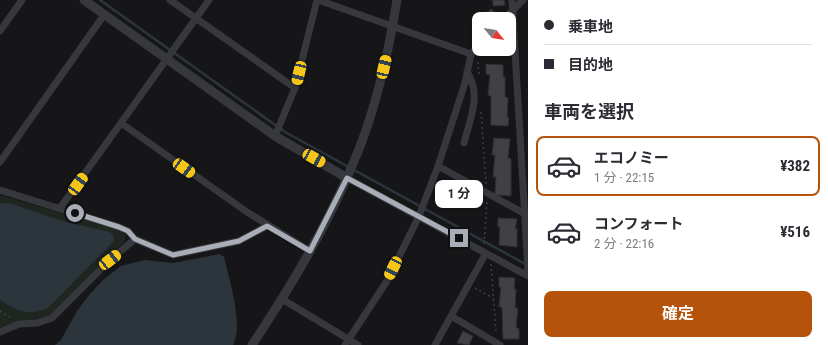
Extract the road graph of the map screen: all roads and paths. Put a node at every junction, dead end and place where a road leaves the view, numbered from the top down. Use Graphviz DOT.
graph roads {
  1 [pos="22,0"];
  2 [pos="84,0"];
  3 [pos="170,0"];
  4 [pos="209,0"];
  5 [pos="318,0"];
  6 [pos="398,0"];
  7 [pos="512,0"];
  8 [pos="523,0"];
  9 [pos="512,10"];
  10 [pos="104,15"];
  11 [pos="195,18"];
  12 [pos="393,26"];
  13 [pos="0,31"];
  14 [pos="471,54"];
  15 [pos="478,56"];
  16 [pos="166,60"];
  17 [pos="467,72"];
  18 [pos="479,76"];
  19 [pos="295,88"];
  20 [pos="481,108"];
  21 [pos="122,123"];
  22 [pos="277,131"];
  23 [pos="464,142"];
  24 [pos="0,162"];
  25 [pos="438,166"];
  26 [pos="348,177"];
  27 [pos="0,190"];
  28 [pos="486,193"];
  29 [pos="60,208"];
  30 [pos="419,214"];
  31 [pos="525,214"];
  32 [pos="267,226"];
  33 [pos="135,239"];
  34 [pos="484,239"];
  35 [pos="310,251"];
  36 [pos="488,254"];
  37 [pos="528,261"];
  38 [pos="528,270"];
  39 [pos="528,276"];
  40 [pos="468,285"];
  41 [pos="493,298"];
  42 [pos="282,299"];
  43 [pos="0,311"];
  44 [pos="451,316"];
  45 [pos="19,324"];
  46 [pos="0,332"];
  47 [pos="347,342"];
  48 [pos="497,343"];
  49 [pos="252,345"];
  50 [pos="358,345"];
  51 [pos="435,345"];
  1 -- 13 [label="street"];
  2 -- 10 [label="street"];
  3 -- 11 [label="street"];
  4 -- 11 [label="street"];
  5 -- 12 [label="street"];
  5 -- 19 [label="street"];
  6 -- 12 [label="street"];
  7 -- 9 [label="street"];
  8 -- 9 [label="street"];
  9 -- 31 [label="street"];
  10 -- 16 [label="street"];
  10 -- 24 [label="street"];
  11 -- 16 [label="street"];
  11 -- 19 [label="street"];
  12 -- 14 [label="street"];
  12 -- 26 [label="street"];
  14 -- 17 [label="street"];
  15 -- 18 [label="path"];
  16 -- 21 [label="street"];
  16 -- 22 [label="street"];
  17 -- 23 [label="street"];
  17 -- 25 [label="street"];
  19 -- 22 [label="street"];
  20 -- 28 [label="path"];
  21 -- 29 [label="street"];
  21 -- 32 [label="street"];
  22 -- 26 [label="street"];
  25 -- 28 [label="street"];
  25 -- 30 [label="street"];
  26 -- 30 [label="street"];
  26 -- 35 [label="street"];
  27 -- 29 [label="street"];
  28 -- 31 [label="street"];
  28 -- 34 [label="path"];
  29 -- 33 [label="street"];
  30 -- 36 [label="street"];
  30 -- 47 [label="street"];
  31 -- 37 [label="street"];
  32 -- 33 [label="street"];
  32 -- 35 [label="street"];
  33 -- 45 [label="street"];
  35 -- 42 [label="street"];
  36 -- 39 [label="street"];
  36 -- 40 [label="street"];
  36 -- 41 [label="path"];
  37 -- 38 [label="street"];
  40 -- 41 [label="path"];
  40 -- 44 [label="street"];
  41 -- 48 [label="path"];
  42 -- 47 [label="street"];
  42 -- 49 [label="street"];
  43 -- 45 [label="path"];
  44 -- 48 [label="street"];
  44 -- 51 [label="street"];
  45 -- 46 [label="street"];
  47 -- 50 [label="street"];
}
